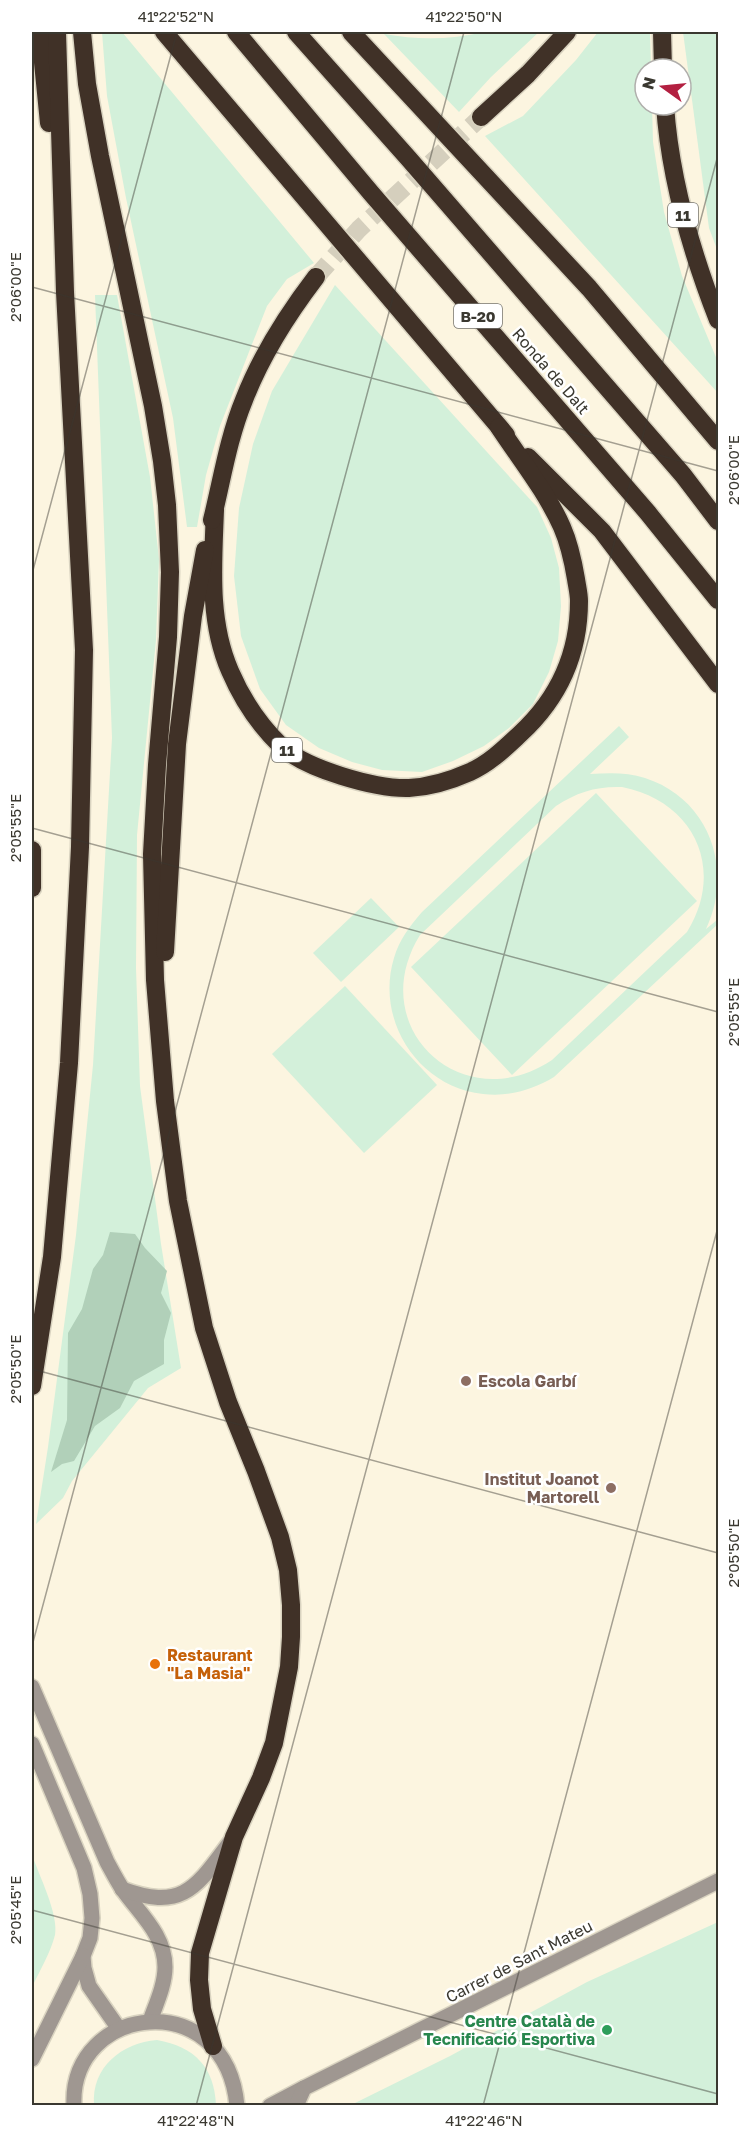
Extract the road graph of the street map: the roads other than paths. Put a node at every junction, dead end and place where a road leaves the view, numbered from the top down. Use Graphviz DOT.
graph roads {
  1 [pos="40,32"];
  2 [pos="57,32"];
  3 [pos="82,32"];
  4 [pos="164,32"];
  5 [pos="236,32"];
  6 [pos="296,32"];
  7 [pos="351,32"];
  8 [pos="567,32"];
  9 [pos="662,32"];
  10 [pos="663,57"];
  11 [pos="481,117"];
  12 [pos="666,117"];
  13 [pos="316,277"];
  14 [pos="65,292"];
  15 [pos="718,320"];
  16 [pos="499,427"];
  17 [pos="718,441"];
  18 [pos="215,510"];
  19 [pos="718,521"];
  20 [pos="718,600"];
  21 [pos="718,684"];
  22 [pos="32,850"];
  23 [pos="32,888"];
  24 [pos="165,1101"];
  25 [pos="32,1386"];
  26 [pos="32,1687"];
  27 [pos="32,1744"];
  28 [pos="234,1837"];
  29 [pos="718,1881"];
  30 [pos="122,1889"];
  31 [pos="83,1956"];
  32 [pos="150,2021"];
  33 [pos="118,2029"];
  34 [pos="213,2046"];
  35 [pos="32,2059"];
  36 [pos="304,2088"];
  37 [pos="74,2106"];
  38 [pos="237,2106"];
  39 [pos="270,2106"];
  40 [pos="296,2106"];
  1 -- 14 [label="highway"];
  2 -- 14 [label="highway"];
  3 -- 24 [label="highway"];
  4 -- 16 [label="highway"];
  5 -- 20 [label="highway, Ronda de Dalt / B-20"];
  6 -- 19 [label="highway, Ronda de Dalt"];
  7 -- 17 [label="highway"];
  8 -- 11 [label="highway"];
  9 -- 10 [label="highway"];
  12 -- 15 [label="highway, 11"];
  13 -- 18 [label="highway"];
  14 -- 25 [label="highway"];
  16 -- 18 [label="highway, 11"];
  16 -- 21 [label="highway"];
  18 -- 24 [label="highway"];
  22 -- 23 [label="highway"];
  24 -- 28 [label="highway"];
  26 -- 30 [label="street"];
  27 -- 31 [label="street"];
  28 -- 30 [label="street"];
  28 -- 34 [label="highway"];
  29 -- 36 [label="street, Carrer de Sant Mateu"];
  30 -- 32 [label="street"];
  31 -- 33 [label="street"];
  31 -- 35 [label="street"];
  32 -- 33 [label="street"];
  32 -- 34 [label="street"];
  33 -- 37 [label="street"];
  34 -- 38 [label="street"];
  36 -- 39 [label="street, Carrer de Sant Mateu"];
  36 -- 40 [label="street"];
}
